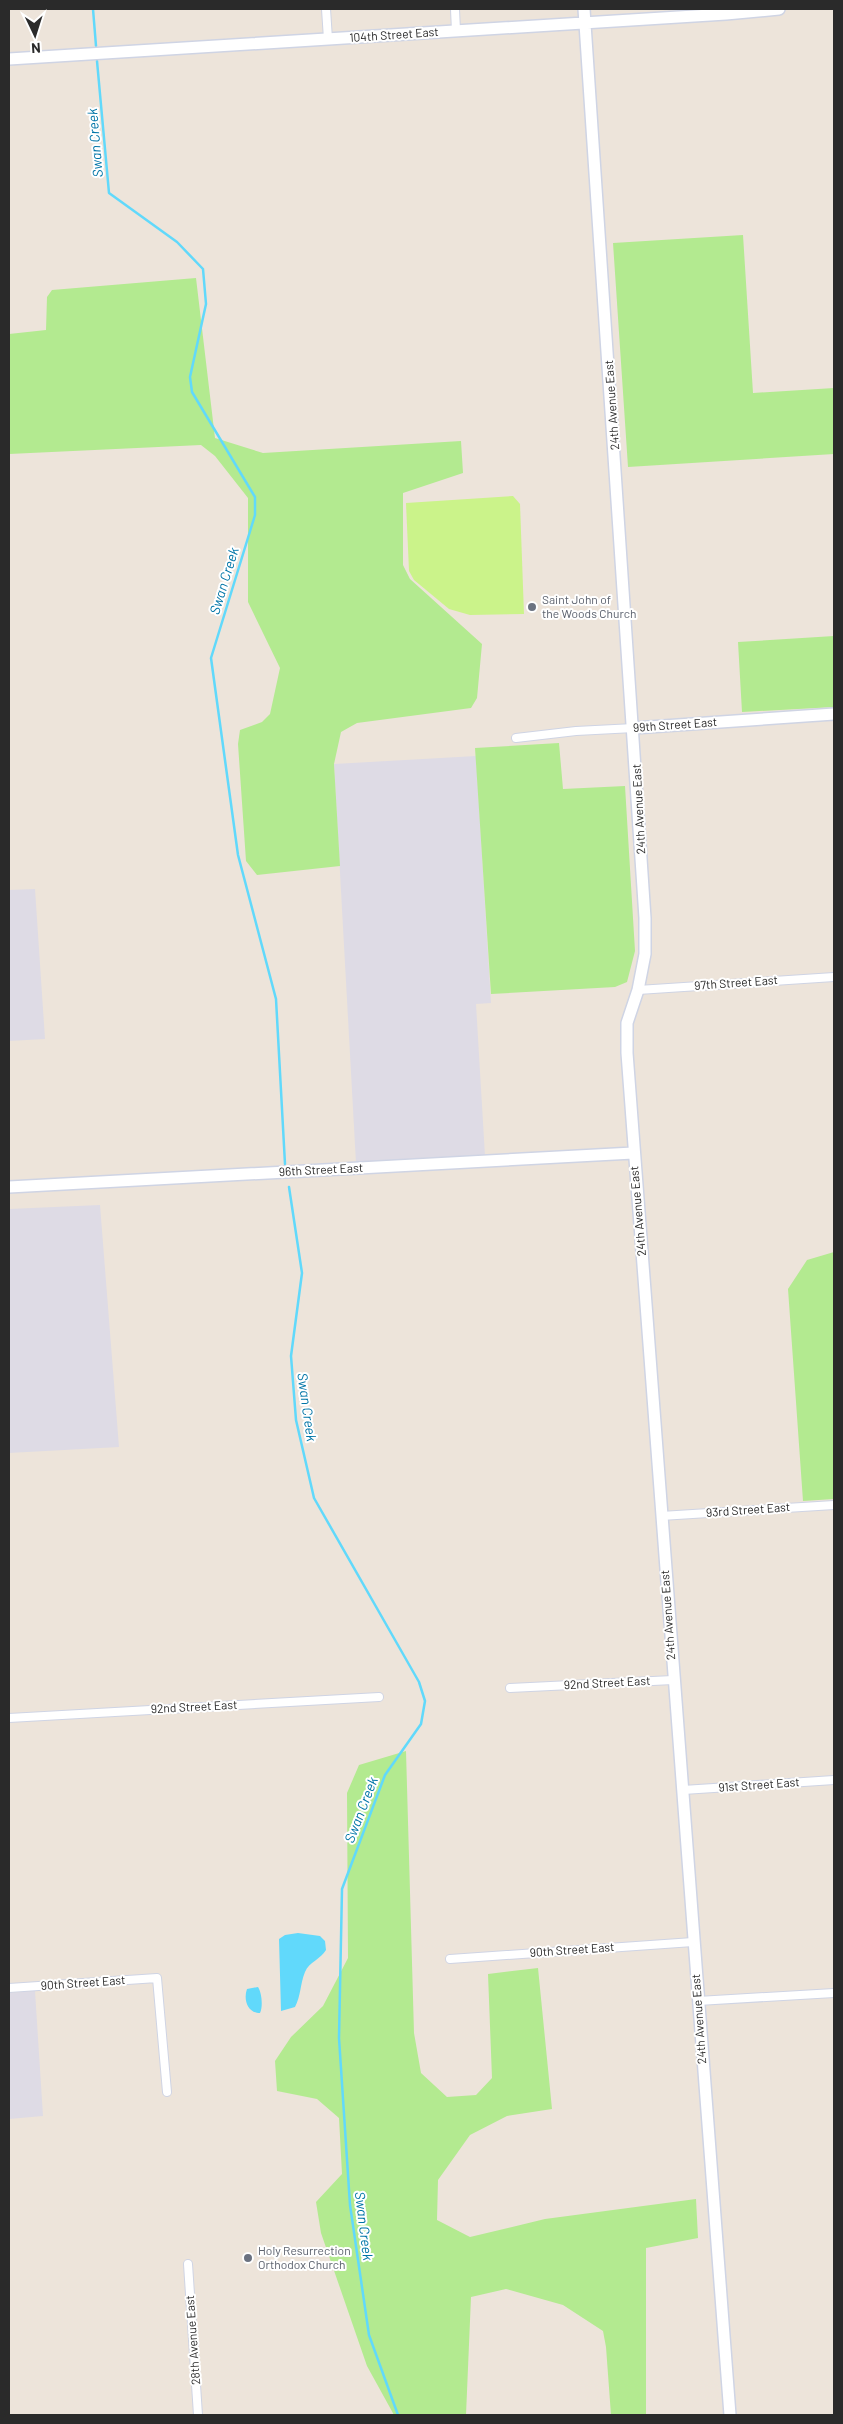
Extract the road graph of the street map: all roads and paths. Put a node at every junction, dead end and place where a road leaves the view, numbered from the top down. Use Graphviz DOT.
graph roads {
  1 [pos="326,9"];
  2 [pos="455,9"];
  3 [pos="584,9"];
  4 [pos="779,9"];
  5 [pos="725,12"];
  6 [pos="585,23"];
  7 [pos="456,31"];
  8 [pos="328,40"];
  9 [pos="9,59"];
  10 [pos="834,714"];
  11 [pos="634,728"];
  12 [pos="516,738"];
  13 [pos="834,977"];
  14 [pos="638,990"];
  15 [pos="633,1153"];
  16 [pos="9,1186"];
  17 [pos="834,1505"];
  18 [pos="661,1516"];
  19 [pos="673,1680"];
  20 [pos="510,1688"];
  21 [pos="379,1697"];
  22 [pos="9,1718"];
  23 [pos="834,1780"];
  24 [pos="683,1790"];
  25 [pos="693,1942"];
  26 [pos="450,1959"];
  27 [pos="9,1988"];
  28 [pos="834,1993"];
  29 [pos="698,2001"];
  30 [pos="167,2092"];
  31 [pos="188,2264"];
  32 [pos="198,2415"];
  33 [pos="730,2415"];
  1 -- 8 [label="street"];
  2 -- 7 [label="street"];
  3 -- 6 [label="street, 24th Avenue East"];
  4 -- 5 [label="street, 104th Street East"];
  5 -- 6 [label="street, 104th Street East"];
  6 -- 7 [label="street, 104th Street East"];
  6 -- 11 [label="street, 24th Avenue East"];
  7 -- 8 [label="street, 104th Street East"];
  8 -- 9 [label="street, 104th Street East"];
  10 -- 11 [label="street, 99th Street East"];
  11 -- 12 [label="street, 99th Street East"];
  11 -- 14 [label="street, 24th Avenue East"];
  13 -- 14 [label="street, 97th Street East"];
  14 -- 15 [label="street, 24th Avenue East"];
  15 -- 16 [label="street, 96th Street East"];
  15 -- 18 [label="street, 24th Avenue East"];
  17 -- 18 [label="street, 93rd Street East"];
  18 -- 19 [label="street, 24th Avenue East"];
  19 -- 20 [label="street, 92nd Street East"];
  19 -- 24 [label="street, 24th Avenue East"];
  21 -- 22 [label="street, 92nd Street East"];
  23 -- 24 [label="street, 91st Street East"];
  24 -- 25 [label="street, 24th Avenue East"];
  25 -- 26 [label="street, 90th Street East"];
  25 -- 29 [label="street, 24th Avenue East"];
  27 -- 30 [label="street, 90th Street East"];
  28 -- 29 [label="street"];
  29 -- 33 [label="street, 24th Avenue East"];
  31 -- 32 [label="street, 28th Avenue East"];
}
